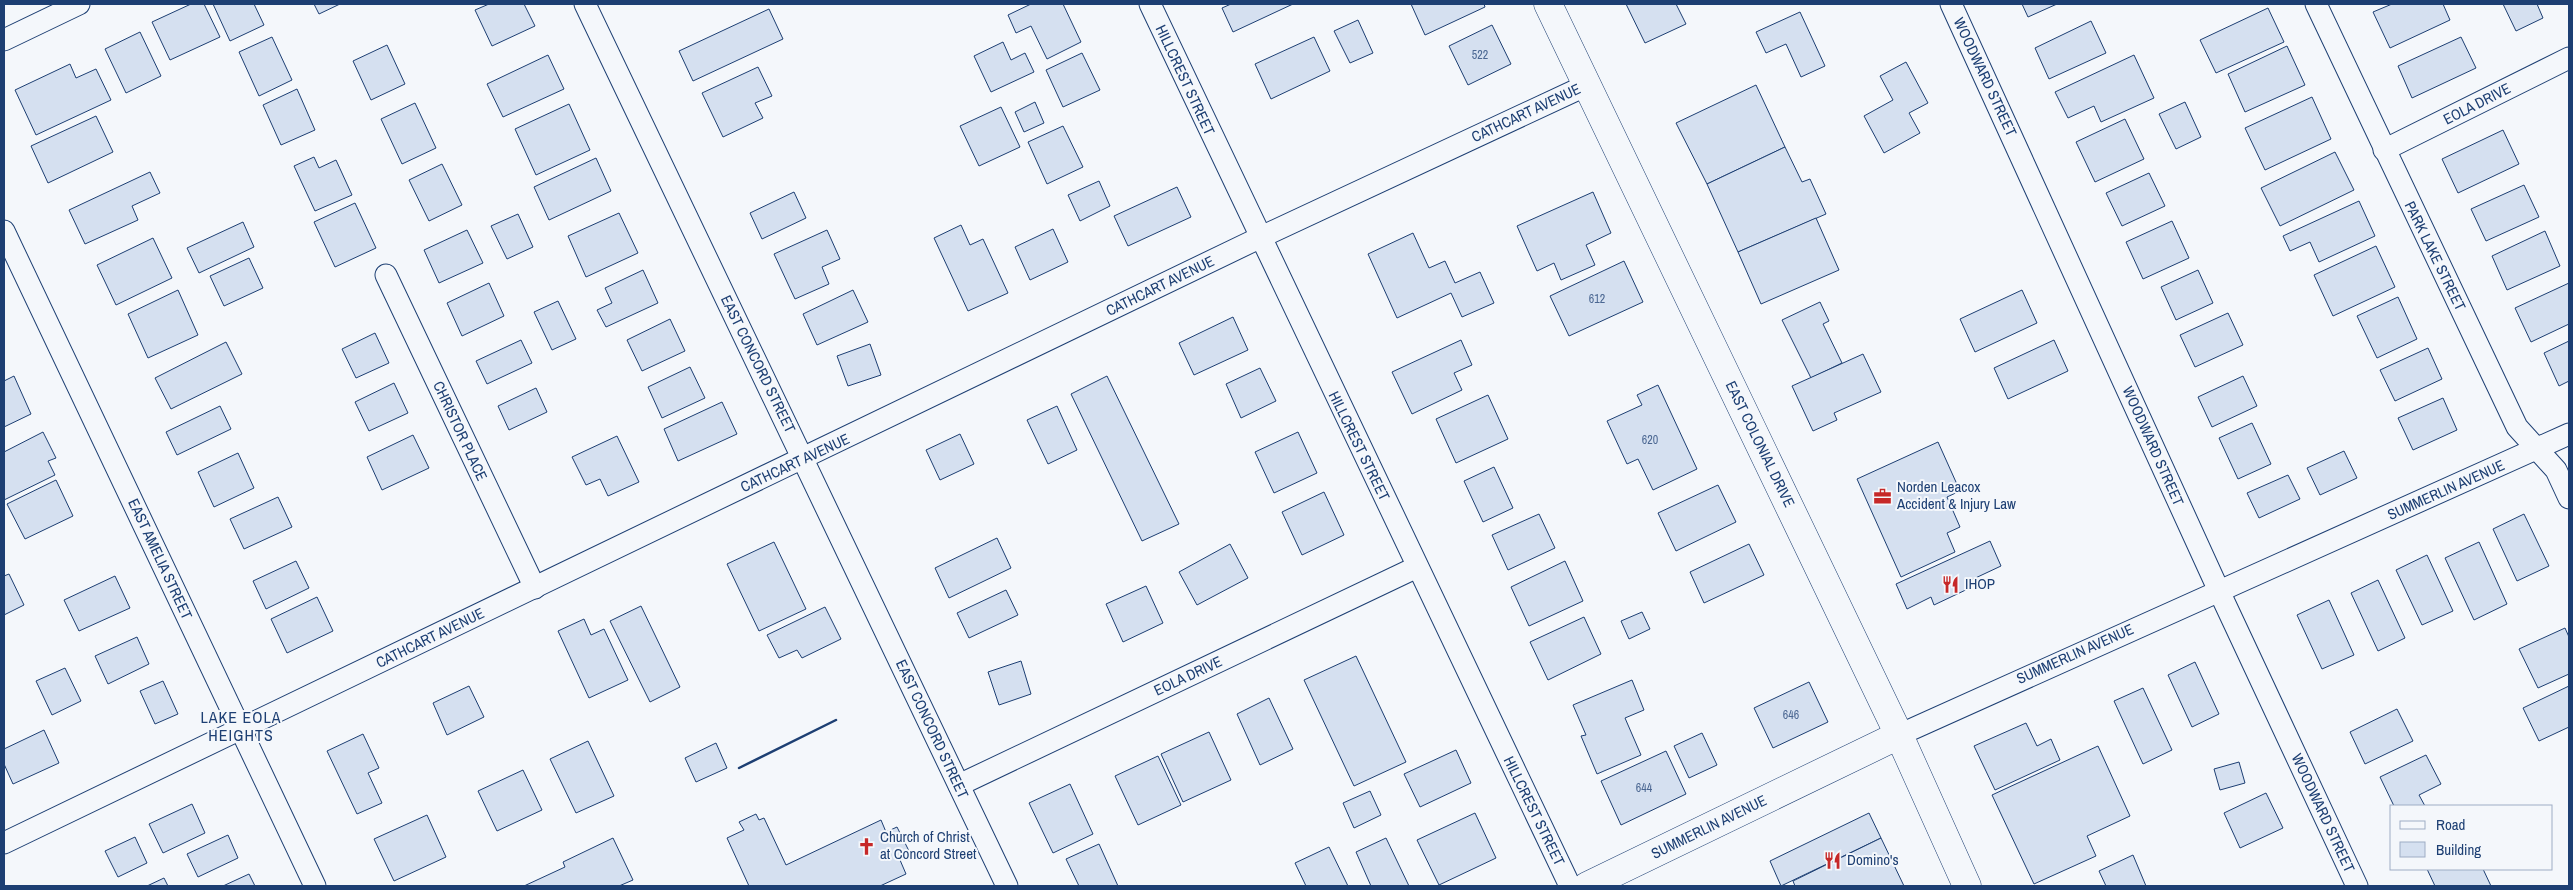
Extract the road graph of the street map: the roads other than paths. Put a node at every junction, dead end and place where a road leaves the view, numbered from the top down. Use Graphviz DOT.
graph roads {
  1 [pos="79,4"];
  2 [pos="585,4"];
  3 [pos="1150,4"];
  4 [pos="1548,4"];
  5 [pos="1952,4"];
  6 [pos="2316,4"];
  7 [pos="4,40"];
  8 [pos="2569,58"];
  9 [pos="1587,84"];
  10 [pos="2384,150"];
  11 [pos="4,231"];
  12 [pos="1259,238"];
  13 [pos="386,275"];
  14 [pos="2569,434"];
  15 [pos="2537,450"];
  16 [pos="804,459"];
  17 [pos="2569,498"];
  18 [pos="1417,567"];
  19 [pos="534,588"];
  20 [pos="2219,591"];
  21 [pos="241,729"];
  22 [pos="1899,735"];
  23 [pos="959,785"];
  24 [pos="4,843"];
  25 [pos="316,886"];
  26 [pos="1007,886"];
  27 [pos="1570,886"];
  28 [pos="1587,886"];
  29 [pos="1967,886"];
  30 [pos="2357,886"];
  1 -- 7 [label="street"];
  2 -- 16 [label="street, EAST CONCORD STREET"];
  3 -- 12 [label="street, HILLCREST STREET"];
  4 -- 9 [label="main road, EAST COLONIAL DRIVE"];
  5 -- 20 [label="street, WOODWARD STREET"];
  6 -- 10 [label="street, PARK LAKE STREET"];
  8 -- 10 [label="street, EOLA DRIVE"];
  9 -- 12 [label="street, CATHCART AVENUE"];
  9 -- 22 [label="main road, EAST COLONIAL DRIVE"];
  10 -- 15 [label="street, PARK LAKE STREET"];
  11 -- 21 [label="street, EAST AMELIA STREET"];
  12 -- 16 [label="street, CATHCART AVENUE"];
  12 -- 18 [label="street, HILLCREST STREET"];
  13 -- 19 [label="street, CHRISTOR PLACE"];
  14 -- 15 [label="street, SUMMERLIN AVENUE"];
  15 -- 17 [label="street, PARK LAKE STREET"];
  15 -- 20 [label="street, SUMMERLIN AVENUE"];
  16 -- 19 [label="street, CATHCART AVENUE"];
  16 -- 23 [label="street, EAST CONCORD STREET"];
  18 -- 23 [label="street, EOLA DRIVE"];
  18 -- 27 [label="street, HILLCREST STREET"];
  19 -- 21 [label="street, CATHCART AVENUE"];
  20 -- 22 [label="street, SUMMERLIN AVENUE"];
  20 -- 30 [label="street, WOODWARD STREET"];
  21 -- 24 [label="street, CATHCART AVENUE"];
  21 -- 25 [label="street, EAST AMELIA STREET"];
  22 -- 28 [label="main road, SUMMERLIN AVENUE"];
  22 -- 29 [label="main road, EAST COLONIAL DRIVE"];
  23 -- 26 [label="street, EAST CONCORD STREET"];
}
